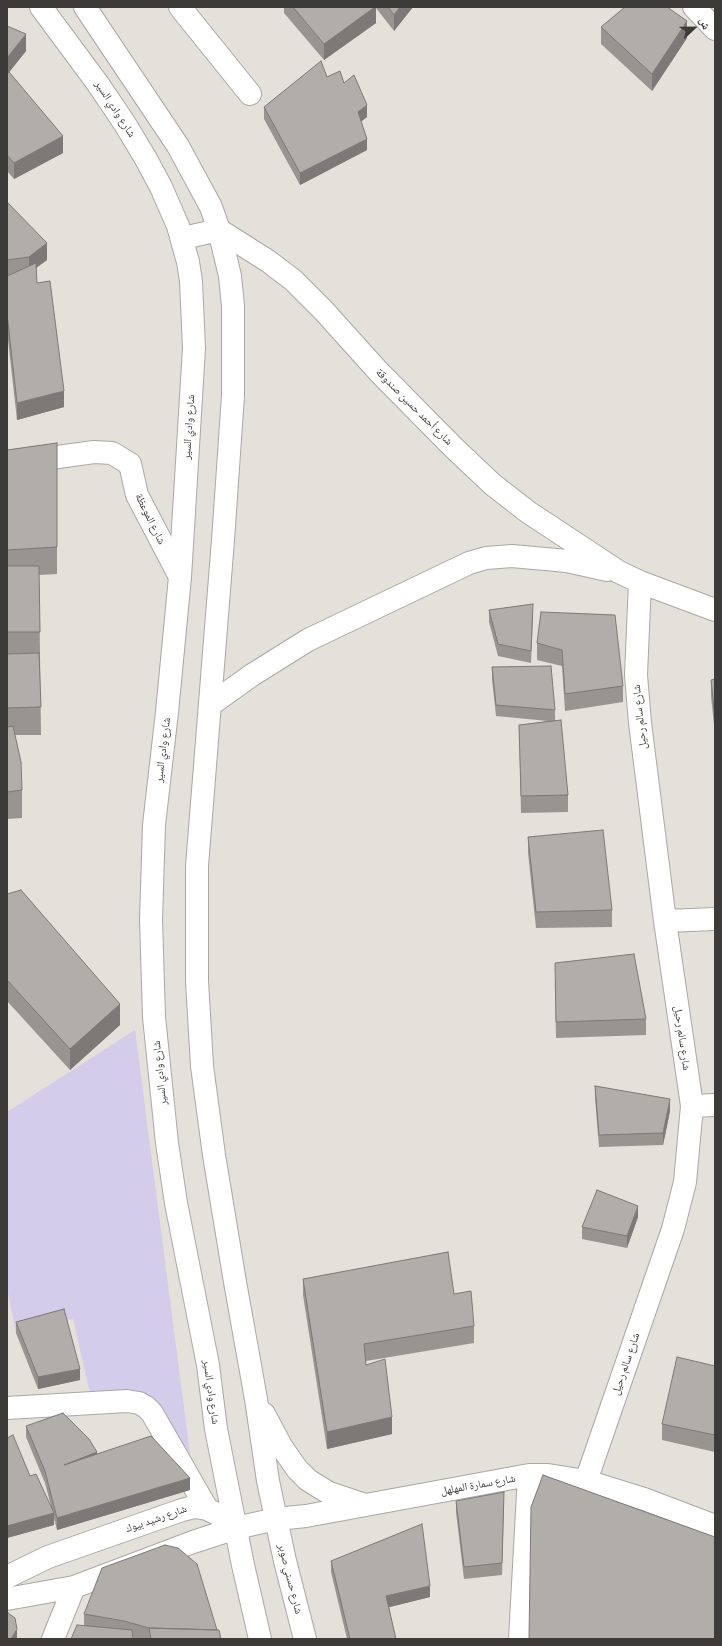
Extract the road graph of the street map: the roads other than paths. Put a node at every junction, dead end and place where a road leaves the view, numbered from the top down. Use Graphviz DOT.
graph roads {
  1 [pos="41,7"];
  2 [pos="85,7"];
  3 [pos="180,7"];
  4 [pos="694,7"];
  5 [pos="715,29"];
  6 [pos="250,94"];
  7 [pos="219,230"];
  8 [pos="182,238"];
  9 [pos="7,464"];
  10 [pos="619,572"];
  11 [pos="180,577"];
  12 [pos="640,582"];
  13 [pos="715,610"];
  14 [pos="210,705"];
  15 [pos="715,919"];
  16 [pos="665,921"];
  17 [pos="715,1105"];
  18 [pos="692,1106"];
  19 [pos="256,1399"];
  20 [pos="7,1408"];
  21 [pos="528,1475"];
  22 [pos="586,1480"];
  23 [pos="365,1505"];
  24 [pos="207,1509"];
  25 [pos="276,1518"];
  26 [pos="715,1526"];
  27 [pos="236,1528"];
  28 [pos="7,1577"];
  29 [pos="74,1587"];
  30 [pos="7,1599"];
  31 [pos="53,1639"];
  32 [pos="260,1639"];
  33 [pos="305,1639"];
  34 [pos="520,1639"];
  1 -- 8 [label="main road, شارع وادي السير"];
  2 -- 7 [label="main road"];
  3 -- 6 [label="main road"];
  4 -- 5 [label="main road"];
  7 -- 8 [label="main road"];
  7 -- 10 [label="main road, شارع أحمد حسين صندوقة"];
  7 -- 14 [label="main road"];
  8 -- 11 [label="main road, شارع وادي السير"];
  9 -- 11 [label="main road, شارع الموعظة"];
  10 -- 12 [label="main road, شارع أحمد حسين صندوقة"];
  10 -- 14 [label="main road, شارع أحمد حسين صندوقة"];
  11 -- 27 [label="main road, شارع وادي السير"];
  12 -- 13 [label="main road, شارع أحمد حسين صندوقة"];
  12 -- 16 [label="main road, شارع سالم رحيل"];
  14 -- 19 [label="main road"];
  15 -- 16 [label="main road"];
  16 -- 18 [label="main road, شارع سالم رحيل"];
  17 -- 18 [label="main road"];
  18 -- 22 [label="main road, شارع سالم رحيل"];
  19 -- 23 [label="main road"];
  19 -- 25 [label="main road"];
  20 -- 24 [label="main road"];
  21 -- 22 [label="main road, شارع سمارة المهلهل"];
  21 -- 23 [label="main road, شارع سمارة المهلهل"];
  21 -- 34 [label="main road"];
  22 -- 26 [label="main road, شارع سمارة المهلهل"];
  23 -- 25 [label="main road, شارع سمارة المهلهل"];
  24 -- 27 [label="main road, شارع رشيد بيوك"];
  24 -- 28 [label="main road, شارع رشيد بيوك"];
  25 -- 27 [label="main road, شارع سمارة المهلهل"];
  25 -- 33 [label="main road, شارع حسني صوبر"];
  27 -- 29 [label="main road"];
  27 -- 32 [label="main road"];
  29 -- 30 [label="main road"];
  29 -- 31 [label="main road"];
}
